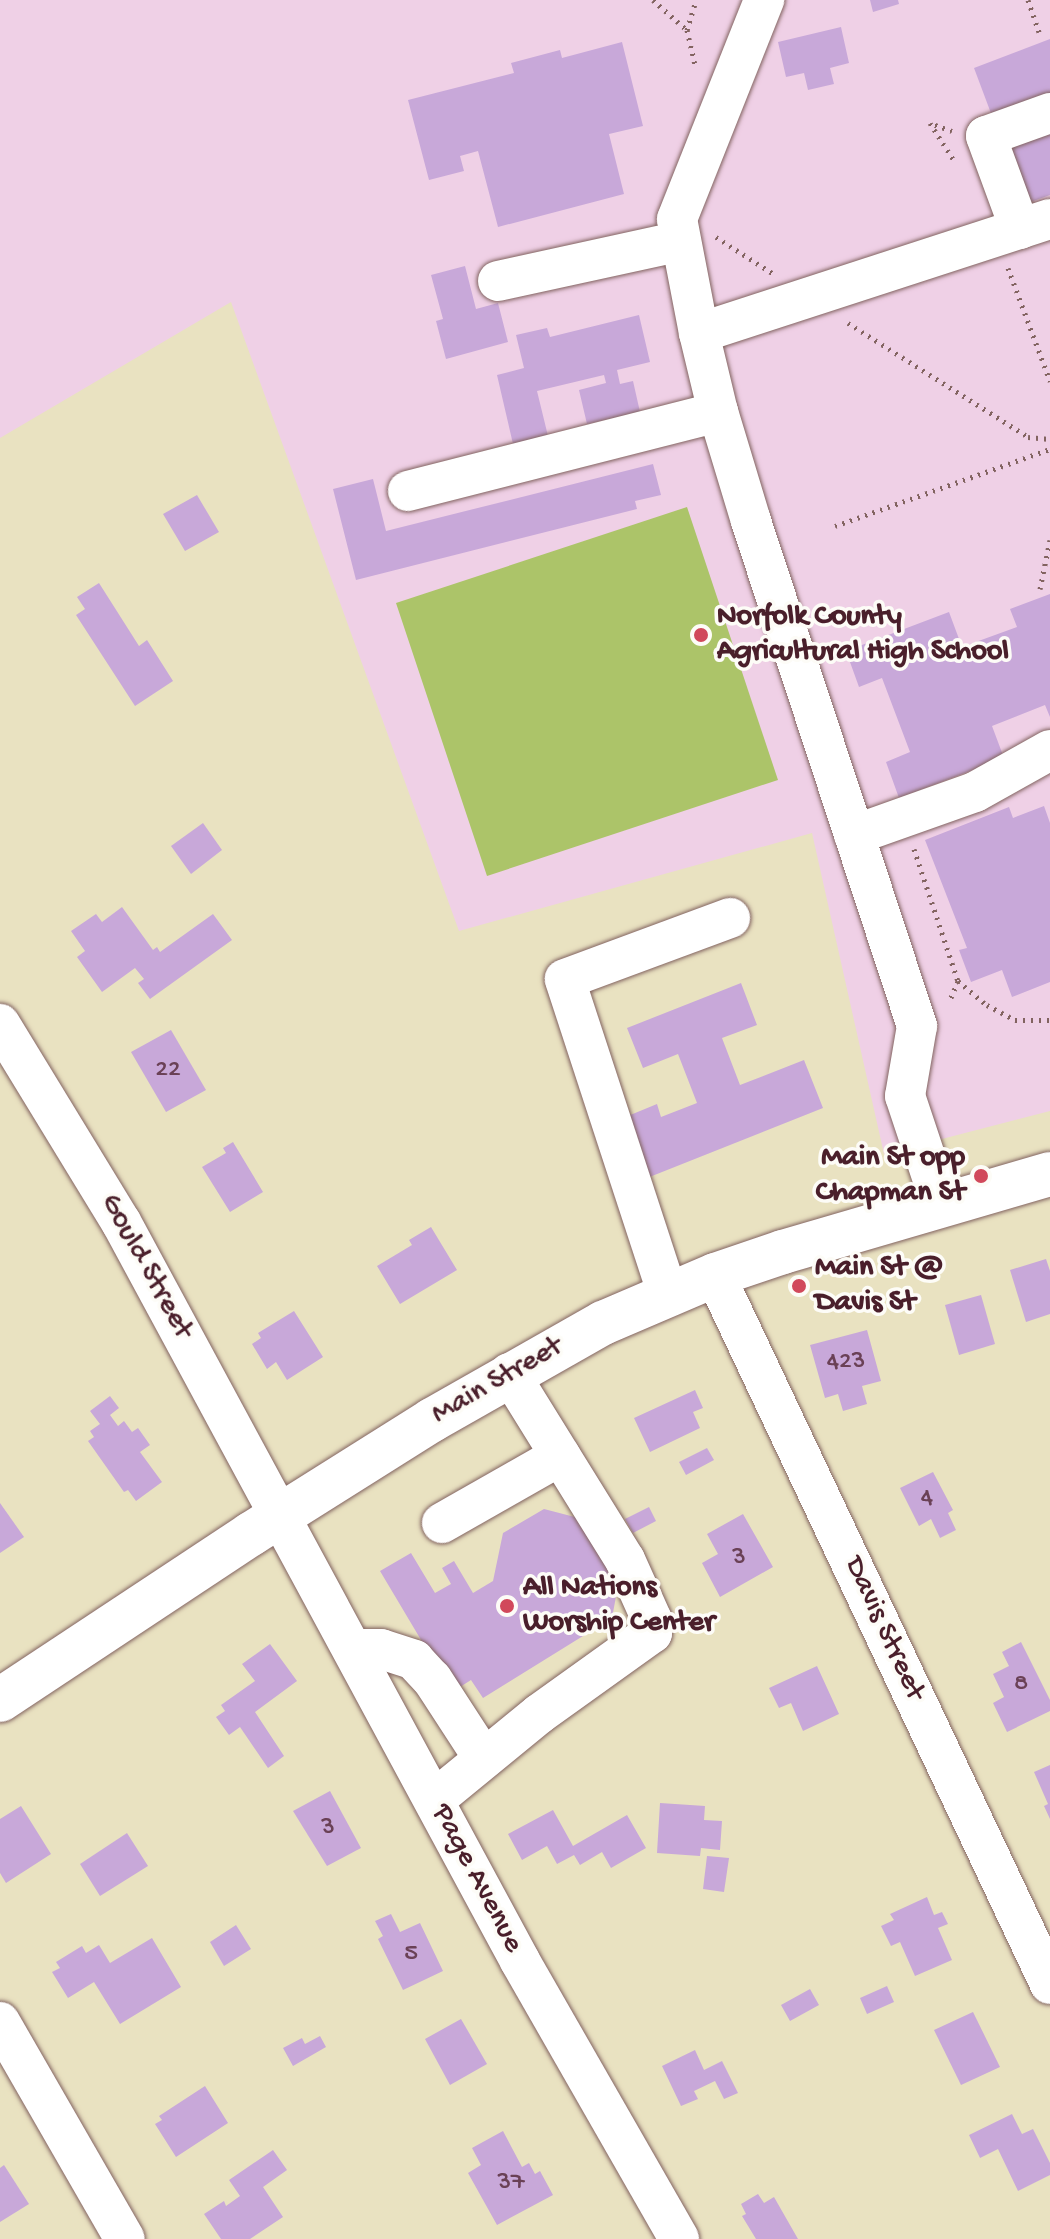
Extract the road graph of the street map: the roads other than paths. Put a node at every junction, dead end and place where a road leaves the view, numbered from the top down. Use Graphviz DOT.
graph roads {
  1 [pos="764,0"];
  2 [pos="1050,113"];
  3 [pos="1024,235"];
  4 [pos="698,238"];
  5 [pos="498,281"];
  6 [pos="699,333"];
  7 [pos="718,412"];
  8 [pos="408,491"];
  9 [pos="1050,750"];
  10 [pos="854,835"];
  11 [pos="730,918"];
  12 [pos="0,1024"];
  13 [pos="1050,1174"];
  14 [pos="941,1204"];
  15 [pos="715,1275"];
  16 [pos="668,1295"];
  17 [pos="509,1373"];
  18 [pos="560,1456"];
  19 [pos="281,1516"];
  20 [pos="442,1523"];
  21 [pos="353,1649"];
  22 [pos="0,1700"];
  23 [pos="484,1759"];
  24 [pos="434,1800"];
  25 [pos="1050,1984"];
  26 [pos="0,2022"];
  27 [pos="125,2239"];
  28 [pos="679,2239"];
  1 -- 4 [label="street"];
  2 -- 3 [label="street"];
  3 -- 6 [label="street"];
  4 -- 5 [label="street"];
  4 -- 6 [label="street"];
  6 -- 7 [label="street"];
  7 -- 8 [label="street"];
  7 -- 10 [label="street"];
  9 -- 10 [label="street"];
  10 -- 14 [label="street"];
  11 -- 16 [label="street"];
  12 -- 19 [label="street, Gould Street"];
  13 -- 14 [label="main road, Main Street"];
  14 -- 15 [label="main road, Main Street"];
  15 -- 16 [label="main road, Main Street"];
  15 -- 25 [label="street, Davis Street"];
  16 -- 17 [label="main road, Main Street"];
  17 -- 18 [label="street"];
  17 -- 19 [label="main road, Main Street"];
  18 -- 20 [label="street"];
  18 -- 23 [label="street"];
  19 -- 21 [label="street, Page Avenue"];
  19 -- 22 [label="main road, Main Street"];
  21 -- 23 [label="street"];
  21 -- 24 [label="street, Page Avenue"];
  23 -- 24 [label="street"];
  24 -- 28 [label="street, Page Avenue"];
  26 -- 27 [label="street"];
}
